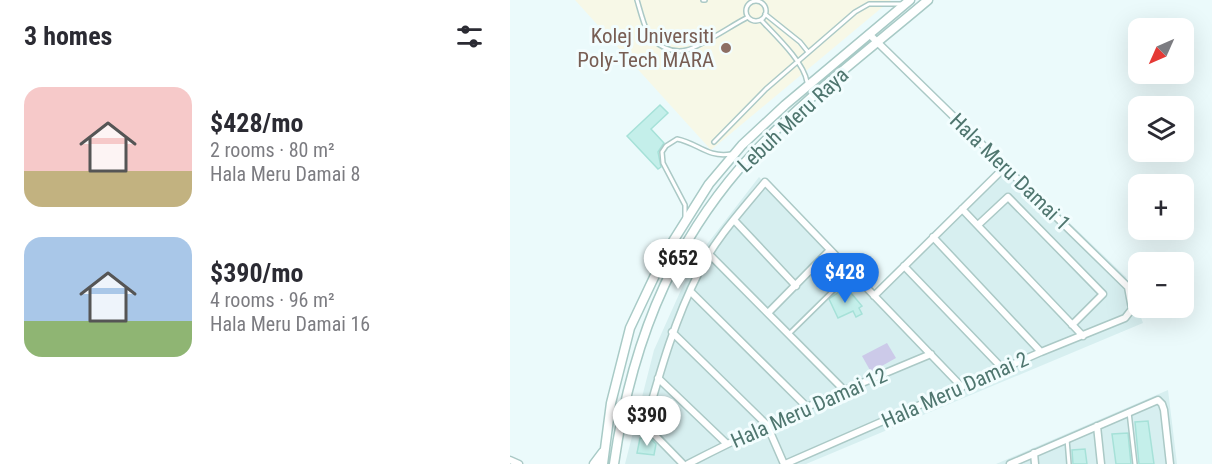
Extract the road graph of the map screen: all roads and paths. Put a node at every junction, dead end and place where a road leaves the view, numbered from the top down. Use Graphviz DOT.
graph roads {
  1 [pos="637,0"];
  2 [pos="745,0"];
  3 [pos="928,0"];
  4 [pos="759,1"];
  5 [pos="907,2"];
  6 [pos="750,4"];
  7 [pos="765,14"];
  8 [pos="748,17"];
  9 [pos="761,20"];
  10 [pos="869,33"];
  11 [pos="878,42"];
  12 [pos="808,52"];
  13 [pos="797,62"];
  14 [pos="807,86"];
  15 [pos="714,142"];
  16 [pos="735,154"];
  17 [pos="1006,166"];
  18 [pos="962,209"];
  19 [pos="734,220"];
  20 [pos="685,223"];
  21 [pos="978,225"];
  22 [pos="933,237"];
  23 [pos="830,250"];
  24 [pos="710,255"];
  25 [pos="904,266"];
  26 [pos="852,272"];
  27 [pos="796,286"];
  28 [pos="690,291"];
  29 [pos="874,296"];
  30 [pos="768,313"];
  31 [pos="1125,318"];
  32 [pos="1072,325"];
  33 [pos="672,332"];
  34 [pos="788,335"];
  35 [pos="1083,336"];
  36 [pos="1041,352"];
  37 [pos="931,354"];
  38 [pos="1003,369"];
  39 [pos="658,378"];
  40 [pos="962,387"];
  41 [pos="844,390"];
  42 [pos="807,407"];
  43 [pos="1129,412"];
  44 [pos="767,425"];
  45 [pos="1097,426"];
  46 [pos="1067,439"];
  47 [pos="727,444"];
  48 [pos="605,449"];
  49 [pos="1034,453"];
  50 [pos="510,460"];
  51 [pos="614,463"];
  52 [pos="519,464"];
  53 [pos="594,464"];
  54 [pos="603,464"];
  55 [pos="683,464"];
  56 [pos="688,464"];
  57 [pos="784,464"];
  58 [pos="1010,464"];
  59 [pos="1035,464"];
  60 [pos="1069,464"];
  61 [pos="1101,464"];
  62 [pos="1135,464"];
  63 [pos="1170,464"];
  1 -- 8 [label="lane"];
  2 -- 6 [label="lane"];
  3 -- 11 [label="main road, Lebuh Meru Raya"];
  4 -- 6 [label="lane"];
  4 -- 7 [label="lane"];
  5 -- 10 [label="main road, Lebuh Meru Raya"];
  5 -- 12 [label="lane"];
  6 -- 8 [label="lane"];
  7 -- 9 [label="lane"];
  7 -- 12 [label="lane"];
  8 -- 9 [label="lane"];
  9 -- 13 [label="lane"];
  10 -- 11 [label="street, Hala Meru Damai 1"];
  10 -- 14 [label="main road, Lebuh Meru Raya"];
  11 -- 17 [label="street, Hala Meru Damai 1"];
  11 -- 51 [label="main road, Lebuh Meru Raya"];
  12 -- 13 [label="lane"];
  13 -- 14 [label="lane"];
  13 -- 15 [label="lane"];
  14 -- 16 [label="main road, Lebuh Meru Raya"];
  16 -- 20 [label="main road, Lebuh Meru Raya"];
  16 -- 20 [label="lane"];
  17 -- 18 [label="street"];
  17 -- 31 [label="street, Hala Meru Damai 1"];
  18 -- 21 [label="street"];
  18 -- 22 [label="street"];
  19 -- 23 [label="street"];
  19 -- 24 [label="street"];
  19 -- 27 [label="street"];
  20 -- 48 [label="main road, Lebuh Meru Raya"];
  21 -- 32 [label="street"];
  21 -- 32 [label="street"];
  22 -- 25 [label="street"];
  22 -- 36 [label="street"];
  23 -- 26 [label="street"];
  23 -- 27 [label="street"];
  24 -- 28 [label="street"];
  24 -- 30 [label="street"];
  25 -- 29 [label="street"];
  25 -- 38 [label="street"];
  26 -- 29 [label="street"];
  26 -- 34 [label="lane"];
  27 -- 30 [label="street"];
  28 -- 33 [label="street"];
  28 -- 42 [label="street"];
  29 -- 37 [label="street"];
  30 -- 34 [label="street"];
  31 -- 35 [label="street, Hala Meru Damai 2"];
  32 -- 35 [label="street"];
  33 -- 39 [label="street"];
  33 -- 44 [label="street"];
  34 -- 41 [label="street"];
  35 -- 36 [label="street, Hala Meru Damai 2"];
  36 -- 38 [label="street, Hala Meru Damai 2"];
  37 -- 40 [label="street"];
  37 -- 41 [label="street, Hala Meru Damai 12"];
  38 -- 40 [label="street, Hala Meru Damai 2"];
  39 -- 47 [label="street"];
  39 -- 55 [label="street"];
  40 -- 57 [label="street, Hala Meru Damai 2"];
  41 -- 42 [label="street, Hala Meru Damai 12"];
  42 -- 44 [label="street, Hala Meru Damai 12"];
  43 -- 45 [label="street"];
  43 -- 62 [label="lane"];
  43 -- 63 [label="street"];
  44 -- 47 [label="street, Hala Meru Damai 12"];
  44 -- 57 [label="street"];
  45 -- 46 [label="street"];
  45 -- 61 [label="street"];
  46 -- 49 [label="street"];
  46 -- 60 [label="lane"];
  47 -- 56 [label="street, Hala Meru Damai 12"];
  48 -- 53 [label="main road"];
  48 -- 54 [label="main road, Lebuh Meru Raya"];
  49 -- 58 [label="street"];
  49 -- 59 [label="street"];
  50 -- 52 [label="street"];
}
